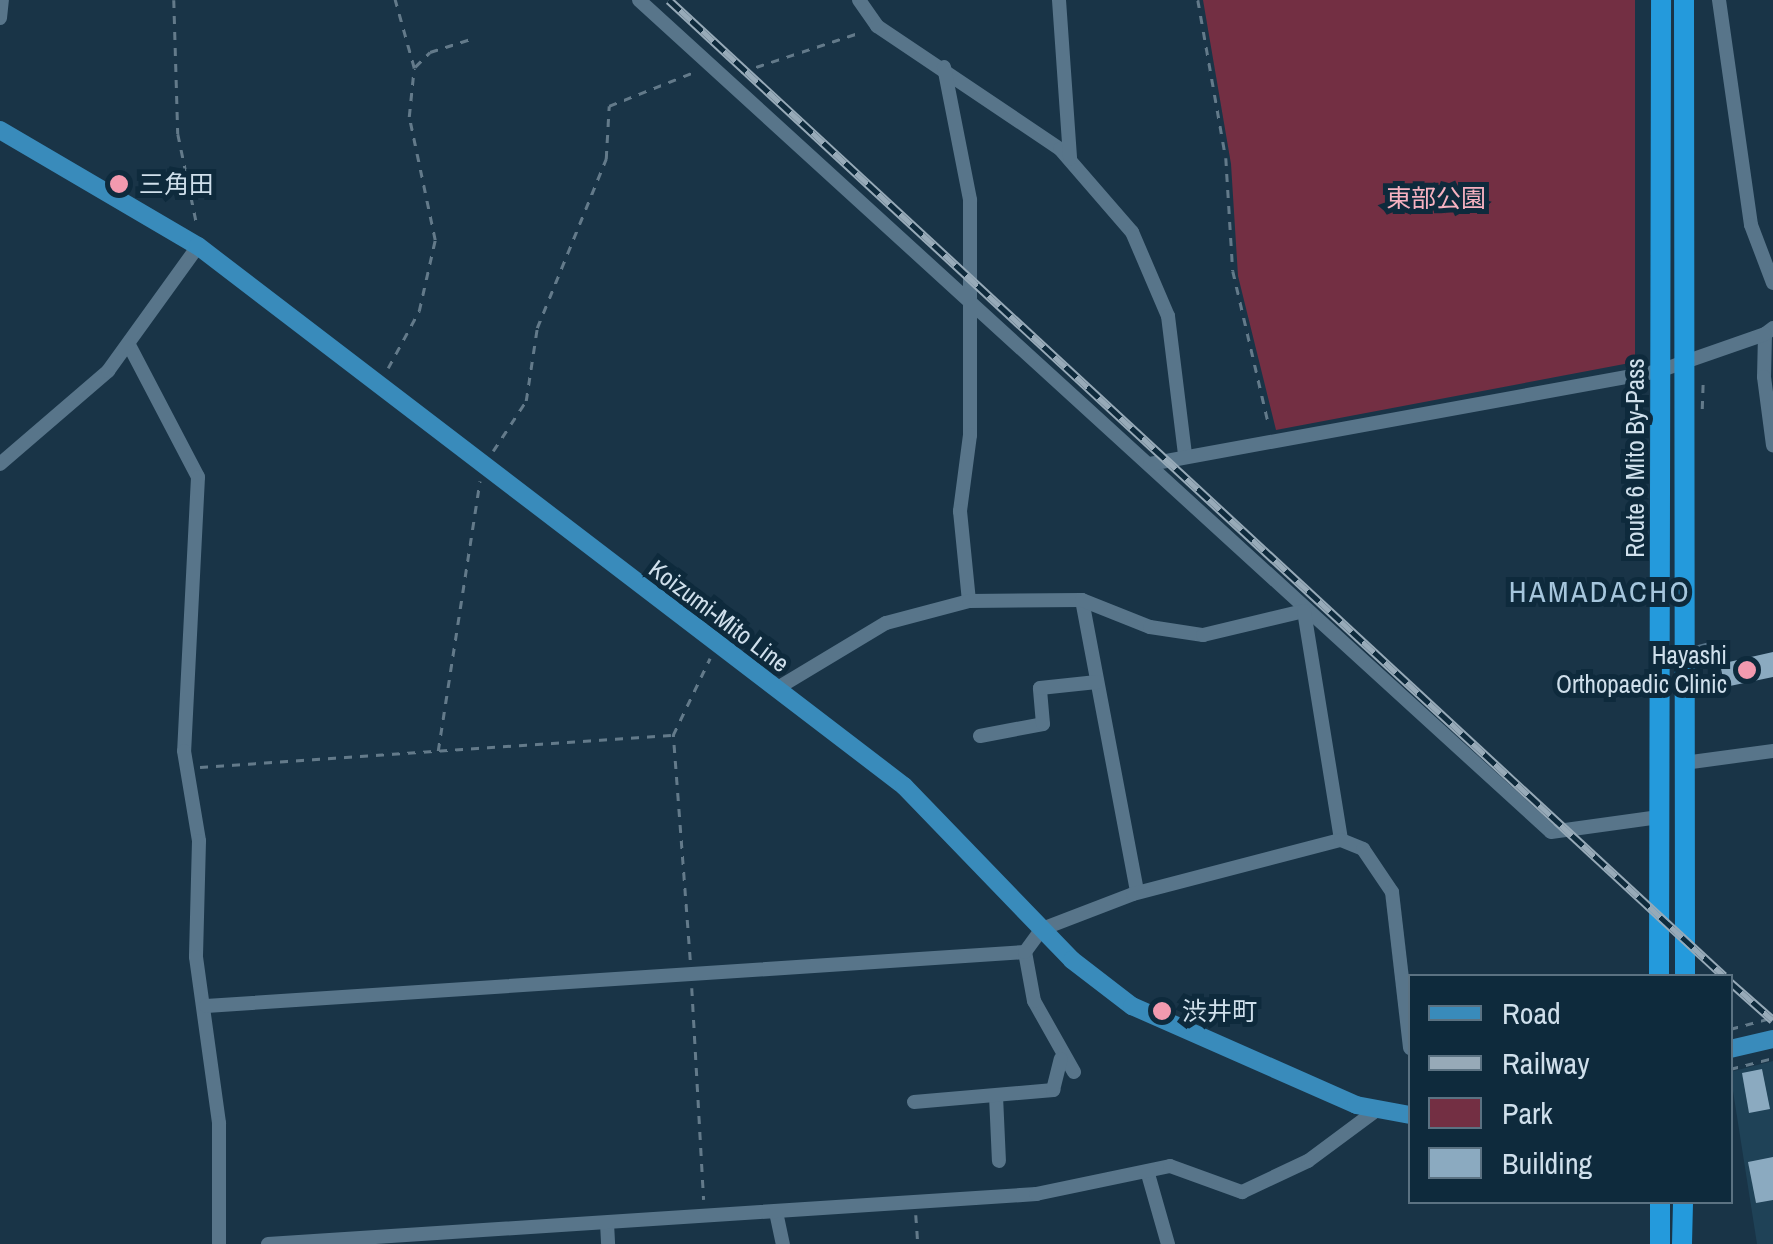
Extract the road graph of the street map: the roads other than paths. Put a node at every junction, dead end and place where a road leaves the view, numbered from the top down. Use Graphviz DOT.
graph roads {
  1 [pos="2,0"];
  2 [pos="639,0"];
  3 [pos="859,0"];
  4 [pos="1060,0"];
  5 [pos="1662,0"];
  6 [pos="1684,0"];
  7 [pos="1723,1"];
  8 [pos="0,18"];
  9 [pos="944,67"];
  10 [pos="0,130"];
  11 [pos="1070,159"];
  12 [pos="198,246"];
  13 [pos="1773,283"];
  14 [pos="972,298"];
  15 [pos="1769,331"];
  16 [pos="129,345"];
  17 [pos="1683,362"];
  18 [pos="1660,371"];
  19 [pos="1773,445"];
  20 [pos="1185,455"];
  21 [pos="0,464"];
  22 [pos="1150,464"];
  23 [pos="1082,600"];
  24 [pos="969,601"];
  25 [pos="1304,611"];
  26 [pos="1718,647"];
  27 [pos="1684,656"];
  28 [pos="1098,682"];
  29 [pos="776,689"];
  30 [pos="980,736"];
  31 [pos="1773,751"];
  32 [pos="1684,762"];
  33 [pos="1659,817"];
  34 [pos="1341,840"];
  35 [pos="1137,892"];
  36 [pos="1042,930"];
  37 [pos="1025,952"];
  38 [pos="1659,974"];
  39 [pos="1684,974"];
  40 [pos="206,1006"];
  41 [pos="1408,1031"];
  42 [pos="1773,1039"];
  43 [pos="1733,1048"];
  44 [pos="1061,1059"];
  45 [pos="1074,1072"];
  46 [pos="996,1096"];
  47 [pos="914,1102"];
  48 [pos="1374,1112"];
  49 [pos="1408,1115"];
  50 [pos="999,1161"];
  51 [pos="1148,1174"];
  52 [pos="1660,1204"];
  53 [pos="1683,1204"];
  54 [pos="776,1212"];
  55 [pos="607,1223"];
  56 [pos="218,1244"];
  57 [pos="268,1244"];
  58 [pos="608,1244"];
  59 [pos="783,1244"];
  60 [pos="1168,1244"];
  61 [pos="1660,1244"];
  62 [pos="1682,1244"];
  1 -- 8 [label="street"];
  2 -- 14 [label="street"];
  3 -- 9 [label="street"];
  4 -- 11 [label="street"];
  5 -- 18 [label="highway, Route 6 Mito By-Pass"];
  6 -- 17 [label="highway, Route 6 Mito By-Pass"];
  7 -- 13 [label="street"];
  9 -- 11 [label="street"];
  9 -- 14 [label="street"];
  10 -- 12 [label="main road, Koizumi-Mito Line"];
  11 -- 20 [label="street"];
  12 -- 16 [label="street"];
  12 -- 29 [label="main road, Koizumi-Mito Line"];
  14 -- 22 [label="street"];
  14 -- 24 [label="street"];
  15 -- 17 [label="street"];
  15 -- 19 [label="street"];
  16 -- 21 [label="street"];
  16 -- 40 [label="street"];
  17 -- 18 [label="street"];
  17 -- 27 [label="highway, Route 6 Mito By-Pass"];
  18 -- 20 [label="street"];
  18 -- 33 [label="highway, Route 6 Mito By-Pass"];
  20 -- 22 [label="street"];
  22 -- 25 [label="street"];
  23 -- 24 [label="street"];
  23 -- 25 [label="street"];
  23 -- 28 [label="street"];
  24 -- 29 [label="street"];
  25 -- 33 [label="street"];
  25 -- 34 [label="street"];
  26 -- 27 [label="street"];
  27 -- 32 [label="highway, Route 6 Mito By-Pass"];
  28 -- 30 [label="street"];
  28 -- 35 [label="street"];
  29 -- 36 [label="main road, Koizumi-Mito Line"];
  31 -- 32 [label="street"];
  32 -- 39 [label="highway, Route 6 Mito By-Pass"];
  33 -- 38 [label="highway, Route 6 Mito By-Pass"];
  34 -- 35 [label="street"];
  34 -- 41 [label="street"];
  35 -- 36 [label="street"];
  36 -- 37 [label="street"];
  36 -- 48 [label="main road, Koizumi-Mito Line"];
  37 -- 40 [label="street"];
  37 -- 44 [label="street"];
  40 -- 56 [label="street"];
  42 -- 43 [label="main road"];
  44 -- 45 [label="street"];
  44 -- 46 [label="street"];
  46 -- 47 [label="street"];
  46 -- 50 [label="street"];
  48 -- 49 [label="main road, Koizumi-Mito Line"];
  48 -- 51 [label="street"];
  51 -- 54 [label="street"];
  51 -- 60 [label="street"];
  52 -- 61 [label="highway"];
  53 -- 62 [label="highway"];
  54 -- 55 [label="street"];
  54 -- 59 [label="street"];
  55 -- 57 [label="street"];
  55 -- 58 [label="street"];
}
